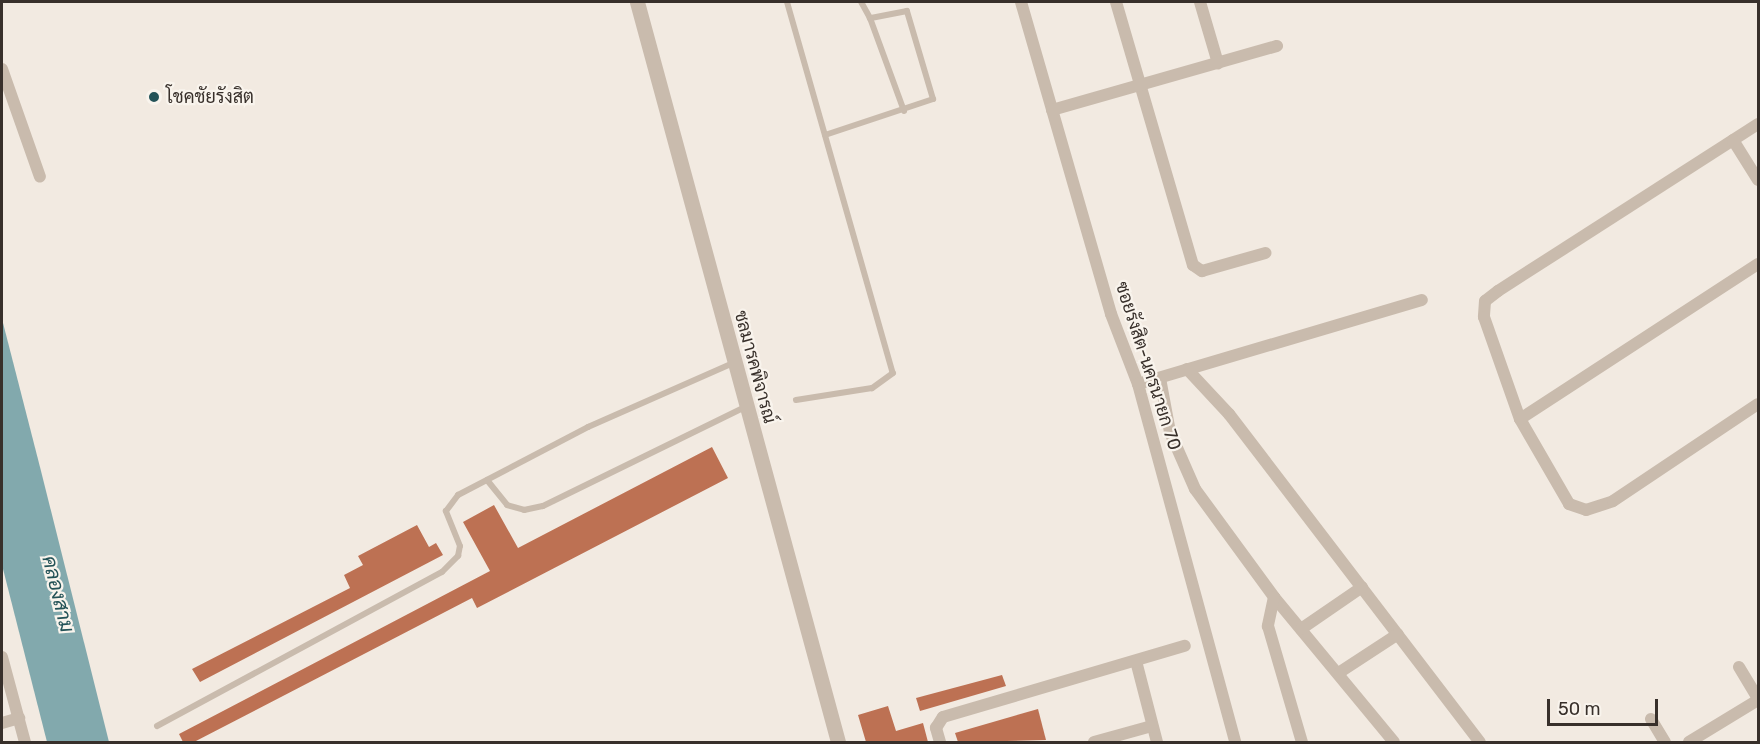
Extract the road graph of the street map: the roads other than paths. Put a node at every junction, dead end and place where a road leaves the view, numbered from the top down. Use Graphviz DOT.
graph roads {
  1 [pos="637,2"];
  2 [pos="787,2"];
  3 [pos="861,2"];
  4 [pos="1021,2"];
  5 [pos="1116,2"];
  6 [pos="1200,2"];
  7 [pos="870,18"];
  8 [pos="1277,46"];
  9 [pos="1218,63"];
  10 [pos="2,69"];
  11 [pos="1138,86"];
  12 [pos="1052,110"];
  13 [pos="904,111"];
  14 [pos="1758,124"];
  15 [pos="825,135"];
  16 [pos="1733,140"];
  17 [pos="40,177"];
  18 [pos="1758,180"];
  19 [pos="1265,253"];
  20 [pos="1758,264"];
  21 [pos="1422,300"];
  22 [pos="733,363"];
  23 [pos="1187,369"];
  24 [pos="1160,378"];
  25 [pos="1138,384"];
  26 [pos="796,400"];
  27 [pos="1758,404"];
  28 [pos="746,407"];
  29 [pos="1520,419"];
  30 [pos="487,480"];
  31 [pos="1362,587"];
  32 [pos="1274,597"];
  33 [pos="1301,629"];
  34 [pos="1398,634"];
  35 [pos="1185,646"];
  36 [pos="2,657"];
  37 [pos="1136,661"];
  38 [pos="1739,667"];
  39 [pos="1340,672"];
  40 [pos="1758,700"];
  41 [pos="19,718"];
  42 [pos="1651,719"];
  43 [pos="2,723"];
  44 [pos="157,726"];
  45 [pos="1152,726"];
  46 [pos="25,742"];
  47 [pos="838,742"];
  48 [pos="940,742"];
  49 [pos="1094,742"];
  50 [pos="1156,742"];
  51 [pos="1235,742"];
  52 [pos="1302,742"];
  53 [pos="1394,742"];
  54 [pos="1480,742"];
  55 [pos="1665,742"];
  56 [pos="1689,742"];
  1 -- 22 [label="street, ชลมารคพิจารณ์"];
  2 -- 15 [label="lane"];
  3 -- 7 [label="lane"];
  4 -- 12 [label="street, ซอยรังสิต-นครนายก 70"];
  5 -- 11 [label="street"];
  6 -- 9 [label="street"];
  7 -- 13 [label="lane"];
  7 -- 13 [label="lane"];
  8 -- 9 [label="street"];
  9 -- 11 [label="street"];
  10 -- 17 [label="street"];
  11 -- 12 [label="street"];
  11 -- 19 [label="street"];
  12 -- 25 [label="street, ซอยรังสิต-นครนายก 70"];
  13 -- 15 [label="lane"];
  14 -- 16 [label="street"];
  15 -- 26 [label="lane"];
  16 -- 18 [label="street"];
  16 -- 29 [label="street"];
  20 -- 29 [label="street"];
  21 -- 23 [label="street"];
  22 -- 28 [label="street, ชลมารคพิจารณ์"];
  22 -- 30 [label="lane"];
  23 -- 24 [label="street"];
  23 -- 31 [label="street"];
  24 -- 25 [label="street"];
  24 -- 32 [label="street"];
  25 -- 51 [label="street, ซอยรังสิต-นครนายก 70"];
  27 -- 29 [label="street"];
  28 -- 30 [label="lane"];
  28 -- 47 [label="street, ชลมารคพิจารณ์"];
  30 -- 44 [label="lane"];
  31 -- 33 [label="street"];
  31 -- 34 [label="street"];
  32 -- 33 [label="street"];
  32 -- 52 [label="street"];
  33 -- 39 [label="street"];
  34 -- 39 [label="street"];
  34 -- 54 [label="street"];
  35 -- 37 [label="street"];
  36 -- 41 [label="street"];
  37 -- 45 [label="street"];
  37 -- 48 [label="street"];
  38 -- 40 [label="street"];
  39 -- 53 [label="street"];
  40 -- 56 [label="street"];
  41 -- 43 [label="street"];
  41 -- 46 [label="street"];
  42 -- 55 [label="street"];
  45 -- 49 [label="street"];
  45 -- 50 [label="street"];
}
